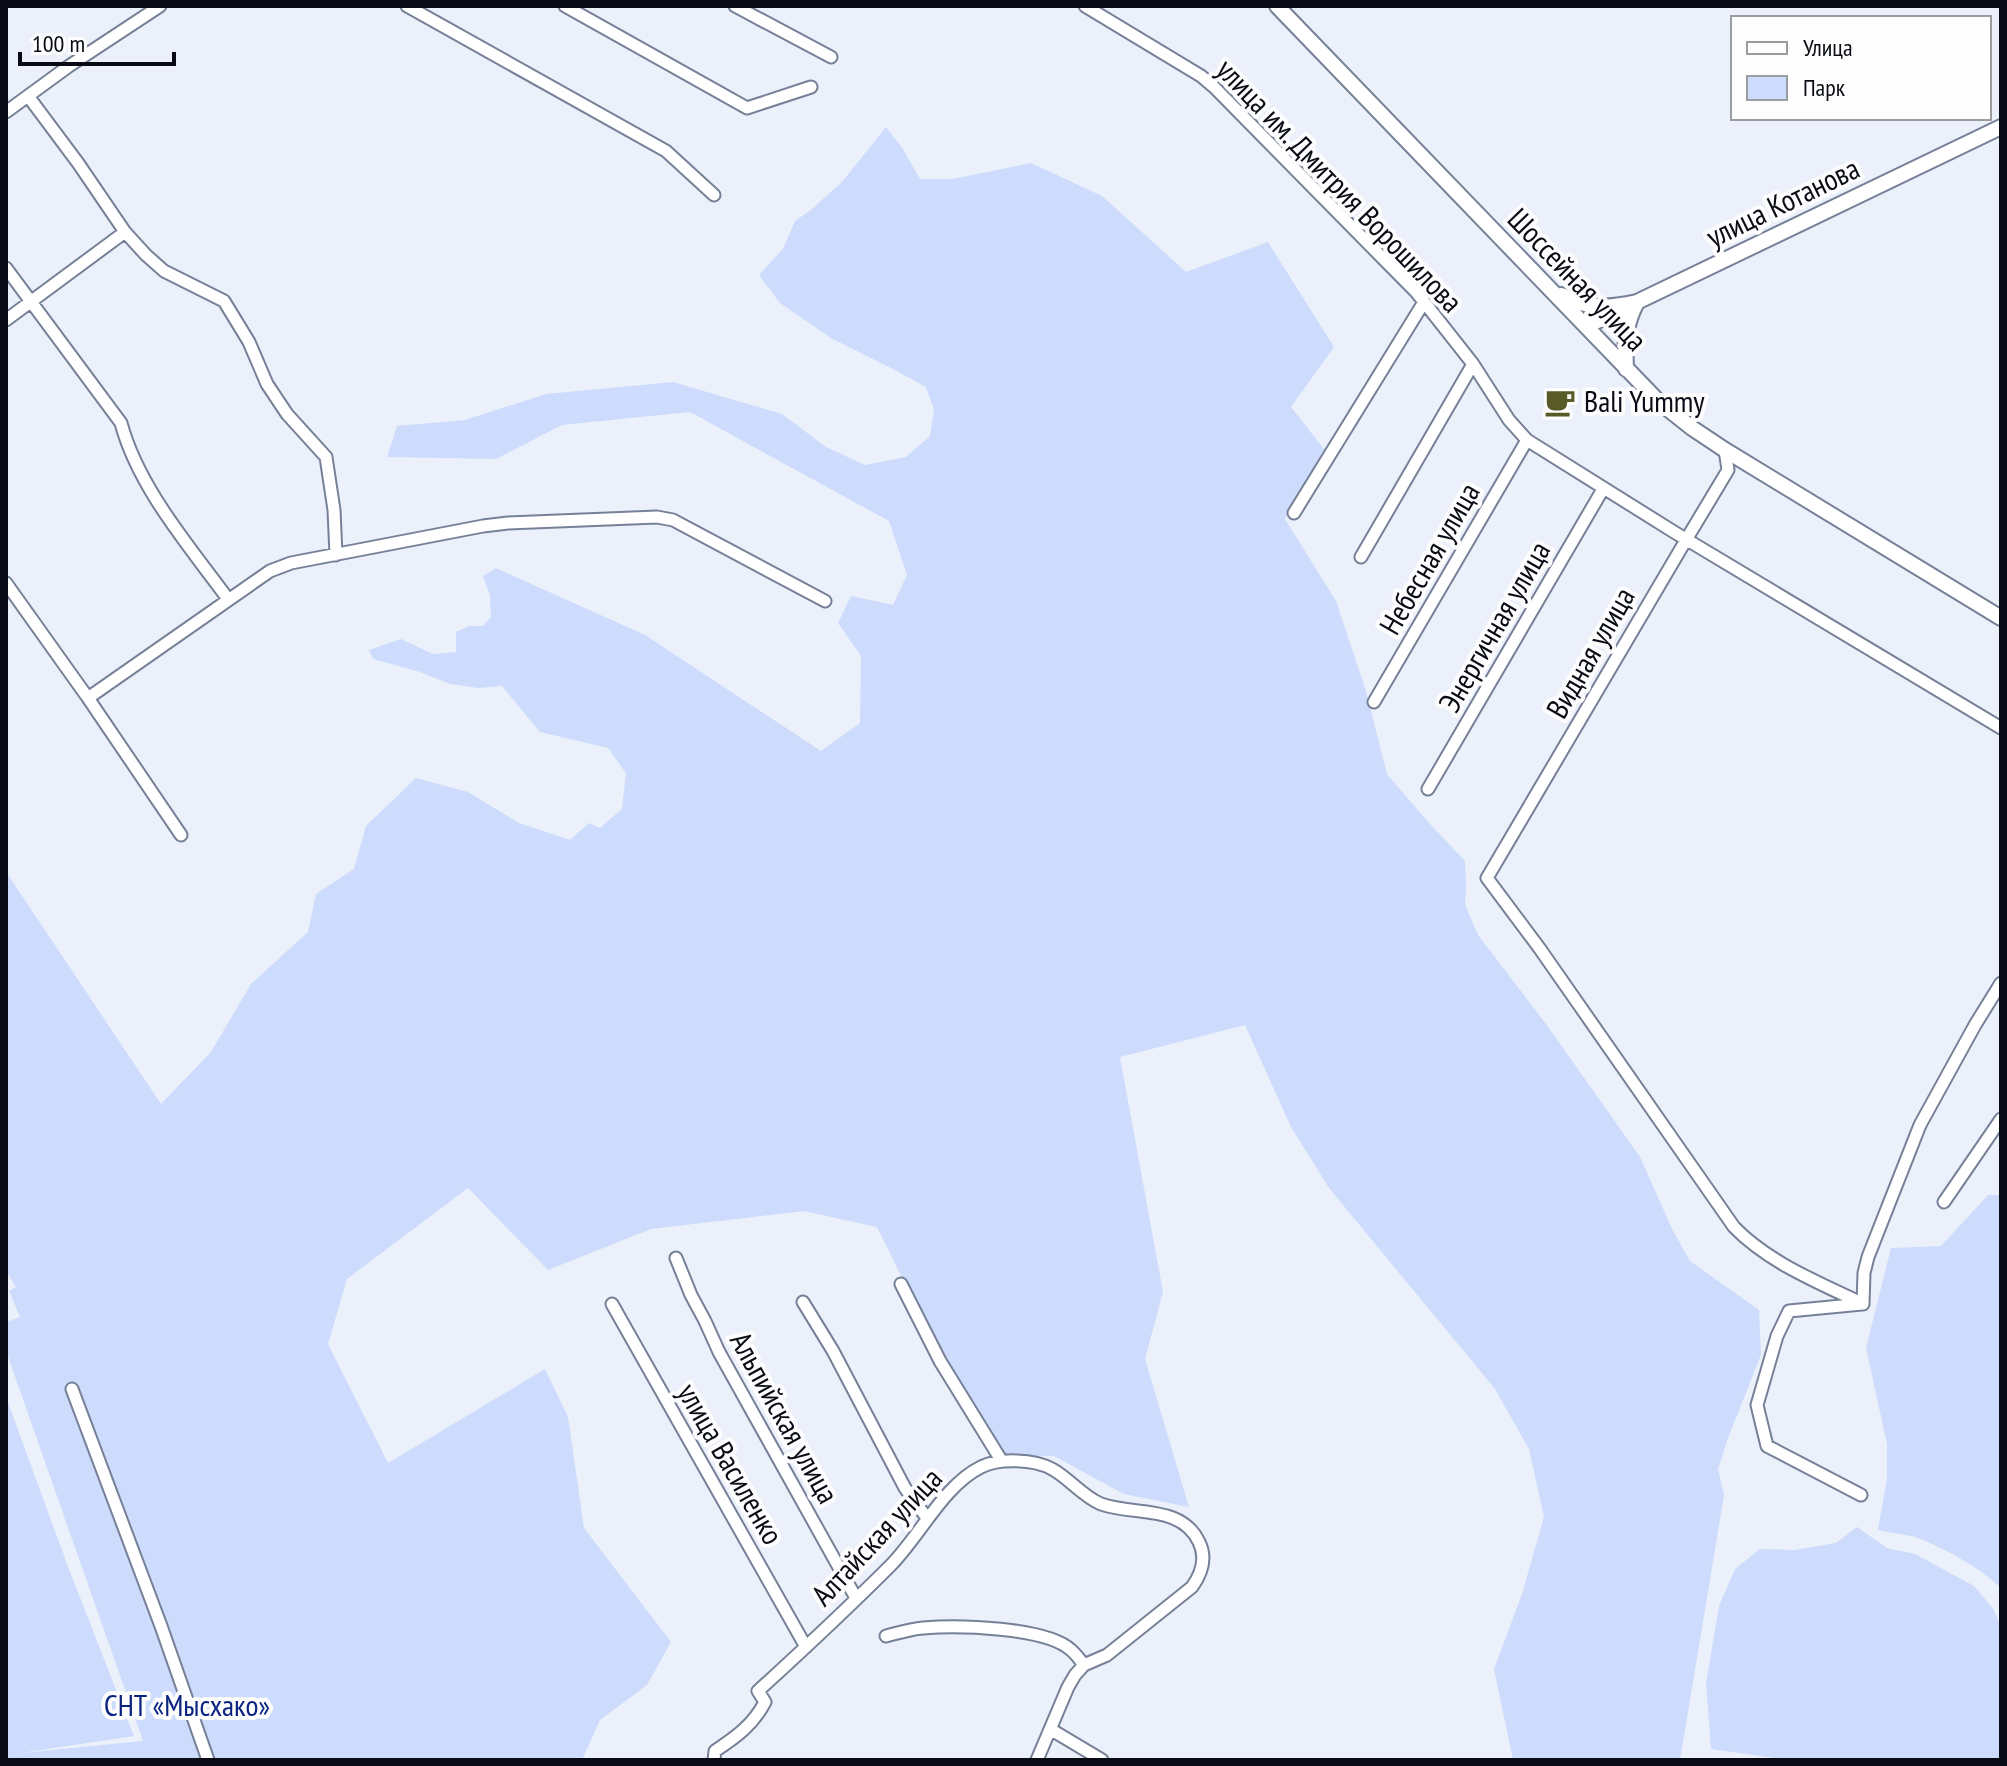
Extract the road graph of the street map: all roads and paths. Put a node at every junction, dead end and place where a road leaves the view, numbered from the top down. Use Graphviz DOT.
graph roads {
  1 [pos="160,6"];
  2 [pos="407,6"];
  3 [pos="565,6"];
  4 [pos="735,6"];
  5 [pos="1085,6"];
  6 [pos="1277,6"];
  7 [pos="831,57"];
  8 [pos="811,87"];
  9 [pos="28,96"];
  10 [pos="6,112"];
  11 [pos="2001,127"];
  12 [pos="714,195"];
  13 [pos="125,232"];
  14 [pos="6,268"];
  15 [pos="1554,292"];
  16 [pos="31,302"];
  17 [pos="1424,302"];
  18 [pos="1637,302"];
  19 [pos="6,320"];
  20 [pos="1587,326"];
  21 [pos="1473,364"];
  22 [pos="1626,369"];
  23 [pos="1527,440"];
  24 [pos="1725,450"];
  25 [pos="1603,489"];
  26 [pos="1294,513"];
  27 [pos="1686,540"];
  28 [pos="336,555"];
  29 [pos="1361,557"];
  30 [pos="6,583"];
  31 [pos="228,599"];
  32 [pos="825,601"];
  33 [pos="2001,618"];
  34 [pos="88,698"];
  35 [pos="1374,702"];
  36 [pos="2001,728"];
  37 [pos="1428,789"];
  38 [pos="181,835"];
  39 [pos="2001,983"];
  40 [pos="2001,1119"];
  41 [pos="1944,1202"];
  42 [pos="676,1258"];
  43 [pos="901,1284"];
  44 [pos="803,1302"];
  45 [pos="612,1304"];
  46 [pos="1863,1304"];
  47 [pos="72,1389"];
  48 [pos="1001,1460"];
  49 [pos="1861,1495"];
  50 [pos="927,1518"];
  51 [pos="856,1598"];
  52 [pos="886,1636"];
  53 [pos="806,1647"];
  54 [pos="1084,1665"];
  55 [pos="1050,1729"];
  56 [pos="208,1760"];
  57 [pos="714,1760"];
  58 [pos="1037,1760"];
  59 [pos="1102,1760"];
  1 -- 9 [label="street"];
  2 -- 12 [label="street"];
  3 -- 8 [label="street"];
  4 -- 7 [label="street"];
  5 -- 17 [label="street, улица им. Дмитрия Ворошилова"];
  6 -- 15 [label="street, Шоссейная улица"];
  9 -- 10 [label="street"];
  9 -- 13 [label="street"];
  11 -- 18 [label="street, улица Котанова"];
  13 -- 16 [label="street"];
  13 -- 28 [label="street"];
  14 -- 16 [label="street"];
  15 -- 18 [label="street"];
  15 -- 20 [label="street, Шоссейная улица"];
  16 -- 19 [label="street"];
  16 -- 31 [label="street"];
  17 -- 21 [label="street, улица им. Дмитрия Ворошилова"];
  17 -- 26 [label="street"];
  18 -- 20 [label="street, улица Котанова"];
  18 -- 22 [label="street"];
  20 -- 22 [label="street, Шоссейная улица"];
  21 -- 23 [label="street, улица им. Дмитрия Ворошилова"];
  21 -- 29 [label="street"];
  22 -- 24 [label="street, Шоссейная улица"];
  23 -- 25 [label="street, улица им. Дмитрия Ворошилова"];
  23 -- 35 [label="street, Небесная улица"];
  24 -- 27 [label="street, Видная улица"];
  24 -- 33 [label="street, Шоссейная улица"];
  25 -- 27 [label="street, улица им. Дмитрия Ворошилова"];
  25 -- 37 [label="street, Энергичная улица"];
  27 -- 36 [label="street, улица им. Дмитрия Ворошилова"];
  27 -- 46 [label="street, Видная улица"];
  28 -- 31 [label="street"];
  28 -- 32 [label="street"];
  30 -- 34 [label="street"];
  31 -- 34 [label="street"];
  34 -- 38 [label="street"];
  39 -- 46 [label="street"];
  40 -- 41 [label="street"];
  42 -- 51 [label="street, Альпийская улица"];
  43 -- 48 [label="street"];
  44 -- 50 [label="street"];
  45 -- 53 [label="street, улица Василенко"];
  46 -- 49 [label="street"];
  47 -- 56 [label="street"];
  48 -- 50 [label="street, Алтайская улица"];
  48 -- 54 [label="street"];
  50 -- 51 [label="street, Алтайская улица"];
  51 -- 53 [label="street, Алтайская улица"];
  52 -- 54 [label="street"];
  53 -- 57 [label="street, Алтайская улица"];
  54 -- 55 [label="street"];
  55 -- 58 [label="street"];
  55 -- 59 [label="street"];
}
